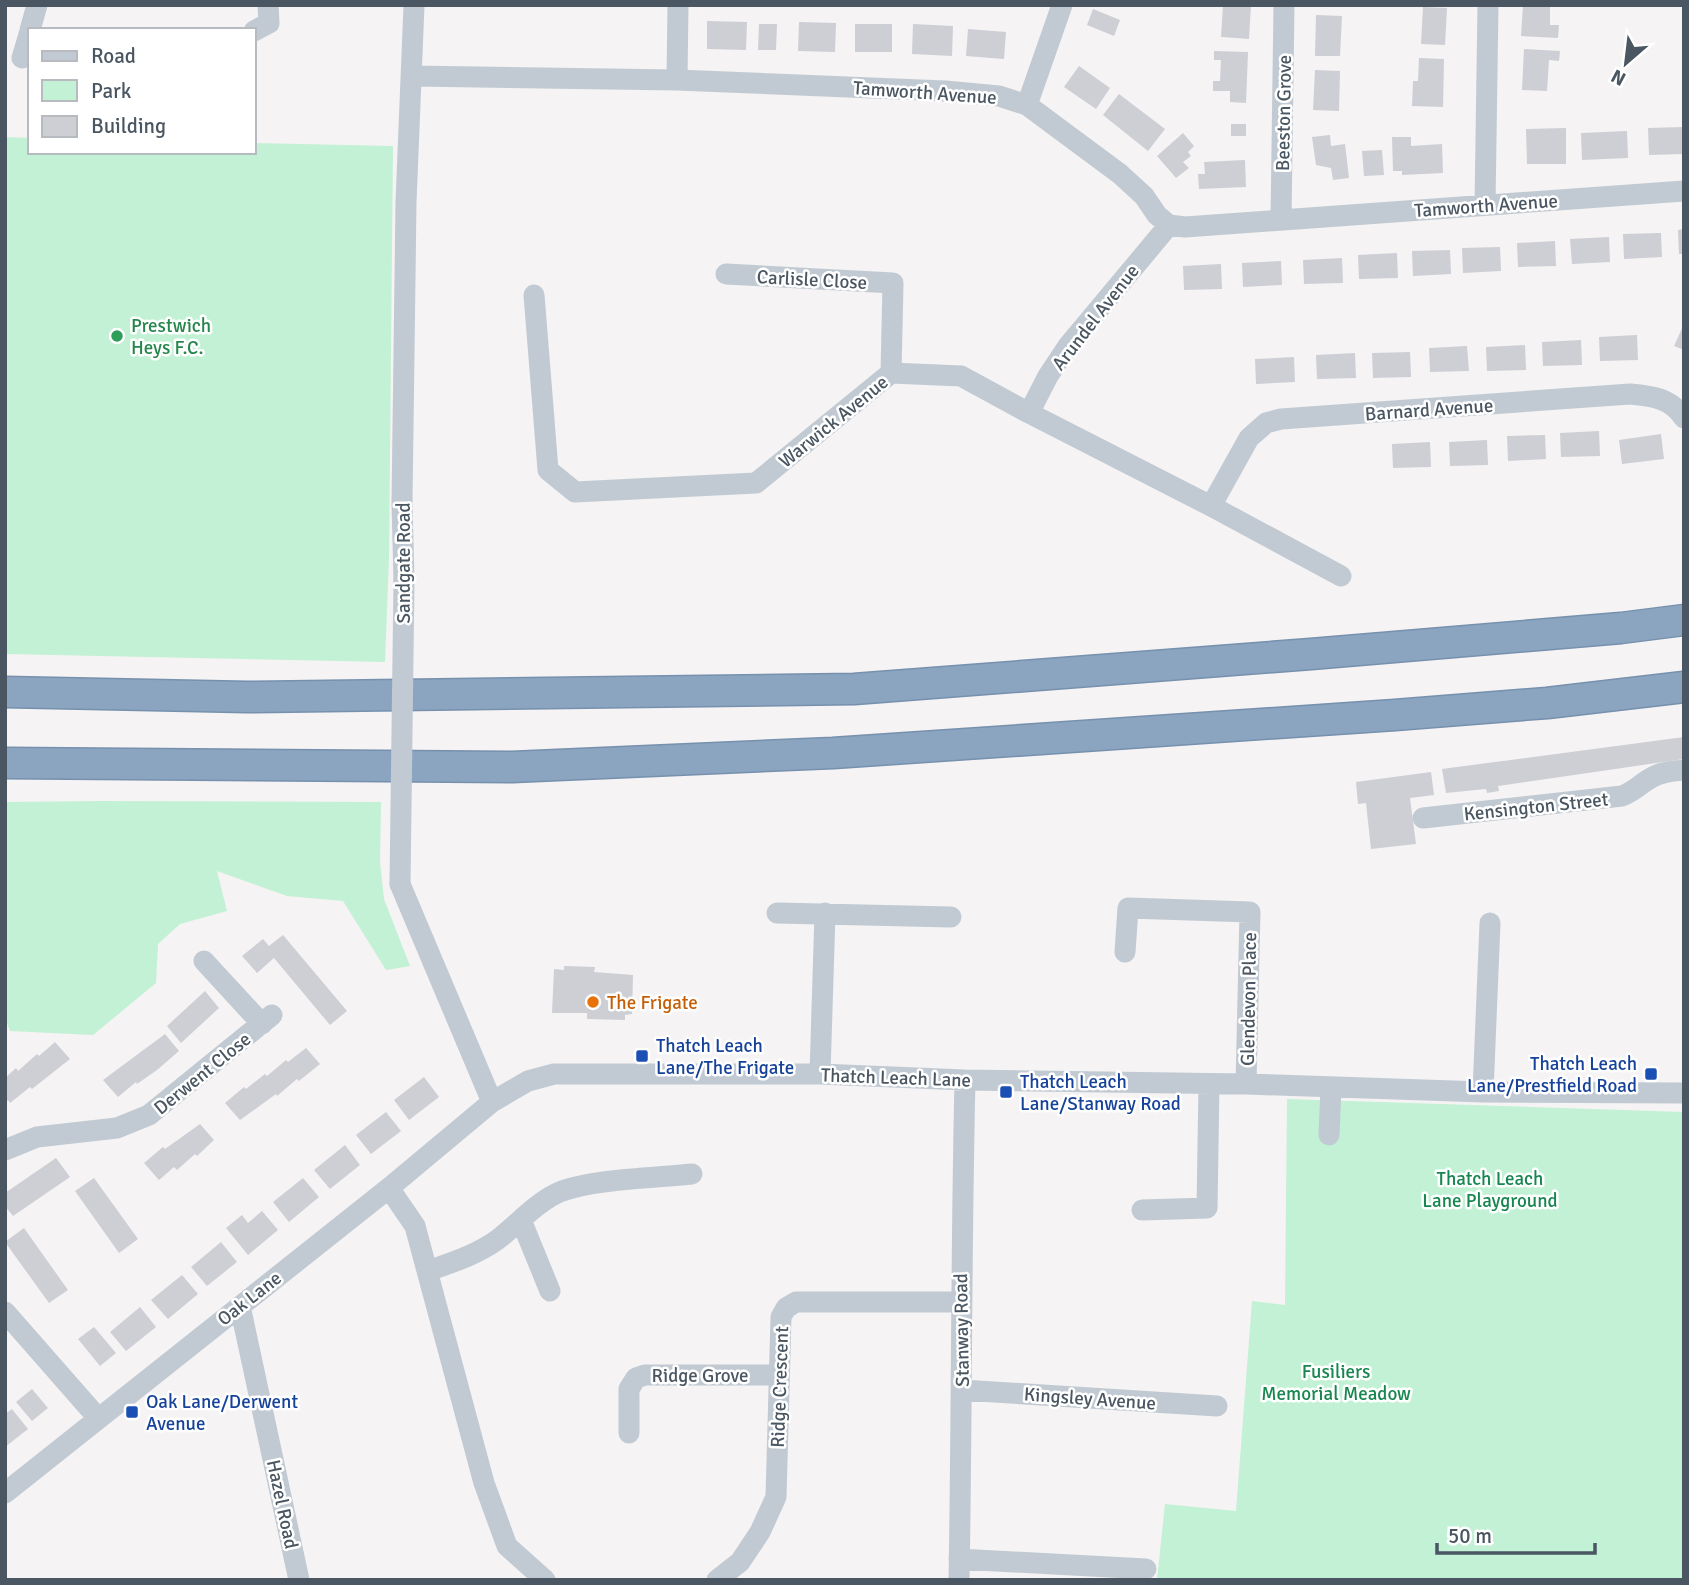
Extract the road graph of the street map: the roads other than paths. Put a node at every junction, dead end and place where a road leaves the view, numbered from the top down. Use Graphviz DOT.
graph roads {
  1 [pos="37,5"];
  2 [pos="414,5"];
  3 [pos="678,5"];
  4 [pos="1062,5"];
  5 [pos="1284,5"];
  6 [pos="1488,5"];
  7 [pos="31,28"];
  8 [pos="28,37"];
  9 [pos="22,58"];
  10 [pos="412,76"];
  11 [pos="677,80"];
  12 [pos="1027,105"];
  13 [pos="1684,191"];
  14 [pos="1485,205"];
  15 [pos="1281,220"];
  16 [pos="1169,225"];
  17 [pos="726,274"];
  18 [pos="534,295"];
  19 [pos="891,373"];
  20 [pos="1029,414"];
  21 [pos="1684,418"];
  22 [pos="1211,506"];
  23 [pos="1341,576"];
  24 [pos="1684,620"];
  25 [pos="1684,687"];
  26 [pos="5,692"];
  27 [pos="5,763"];
  28 [pos="1684,770"];
  29 [pos="1423,818"];
  30 [pos="777,913"];
  31 [pos="825,913"];
  32 [pos="951,917"];
  33 [pos="1490,923"];
  34 [pos="1125,952"];
  35 [pos="204,961"];
  36 [pos="820,1074"];
  37 [pos="965,1080"];
  38 [pos="1209,1084"];
  39 [pos="1247,1084"];
  40 [pos="1331,1087"];
  41 [pos="1483,1092"];
  42 [pos="1684,1093"];
  43 [pos="492,1102"];
  44 [pos="1329,1135"];
  45 [pos="5,1150"];
  46 [pos="692,1174"];
  47 [pos="388,1188"];
  48 [pos="1142,1210"];
  49 [pos="521,1220"];
  50 [pos="428,1271"];
  51 [pos="550,1291"];
  52 [pos="960,1302"];
  53 [pos="240,1306"];
  54 [pos="5,1312"];
  55 [pos="779,1375"];
  56 [pos="962,1390"];
  57 [pos="1217,1406"];
  58 [pos="98,1418"];
  59 [pos="629,1433"];
  60 [pos="5,1493"];
  61 [pos="959,1569"];
  62 [pos="1146,1569"];
  63 [pos="299,1580"];
  64 [pos="545,1580"];
  65 [pos="717,1580"];
  1 -- 7 [label="street"];
  2 -- 10 [label="street, Sandgate Road"];
  3 -- 11 [label="street"];
  4 -- 12 [label="street"];
  5 -- 15 [label="street, Beeston Grove"];
  6 -- 14 [label="street"];
  8 -- 9 [label="street"];
  10 -- 11 [label="street, Tamworth Avenue"];
  10 -- 43 [label="street, Sandgate Road, bridge"];
  11 -- 12 [label="street, Tamworth Avenue"];
  12 -- 16 [label="street, Tamworth Avenue"];
  13 -- 14 [label="street, Tamworth Avenue"];
  14 -- 15 [label="street, Tamworth Avenue"];
  15 -- 16 [label="street, Tamworth Avenue"];
  16 -- 20 [label="street, Arundel Avenue"];
  17 -- 19 [label="street, Carlisle Close"];
  18 -- 19 [label="street, Warwick Avenue"];
  19 -- 20 [label="street, Warwick Avenue"];
  20 -- 22 [label="street, Warwick Avenue"];
  21 -- 22 [label="street, Barnard Avenue"];
  22 -- 23 [label="street, Warwick Avenue"];
  24 -- 26 [label="highway"];
  25 -- 27 [label="highway"];
  28 -- 29 [label="street, Kensington Street"];
  30 -- 31 [label="street"];
  31 -- 32 [label="street"];
  31 -- 36 [label="street"];
  33 -- 41 [label="street"];
  34 -- 39 [label="street, Glendevon Place"];
  35 -- 45 [label="street, Derwent Close"];
  36 -- 37 [label="street, Thatch Leach Lane"];
  36 -- 43 [label="street, Thatch Leach Lane"];
  37 -- 38 [label="street, Thatch Leach Lane"];
  37 -- 52 [label="street, Stanway Road"];
  38 -- 39 [label="street, Thatch Leach Lane"];
  38 -- 48 [label="street"];
  39 -- 40 [label="street, Thatch Leach Lane"];
  40 -- 41 [label="street, Thatch Leach Lane"];
  40 -- 44 [label="street"];
  41 -- 42 [label="street, Thatch Leach Lane"];
  43 -- 47 [label="street, Oak Lane"];
  46 -- 49 [label="street"];
  47 -- 50 [label="street"];
  47 -- 53 [label="street, Oak Lane"];
  49 -- 50 [label="street"];
  49 -- 51 [label="street"];
  50 -- 64 [label="street"];
  52 -- 55 [label="street, Ridge Crescent"];
  52 -- 56 [label="street, Stanway Road"];
  53 -- 58 [label="street, Oak Lane"];
  53 -- 63 [label="street, Hazel Road"];
  54 -- 58 [label="street"];
  55 -- 59 [label="street, Ridge Grove"];
  55 -- 65 [label="street, Ridge Crescent"];
  56 -- 57 [label="street, Kingsley Avenue"];
  56 -- 61 [label="street, Stanway Road"];
  58 -- 60 [label="street, Oak Lane"];
  61 -- 62 [label="street"];
}
